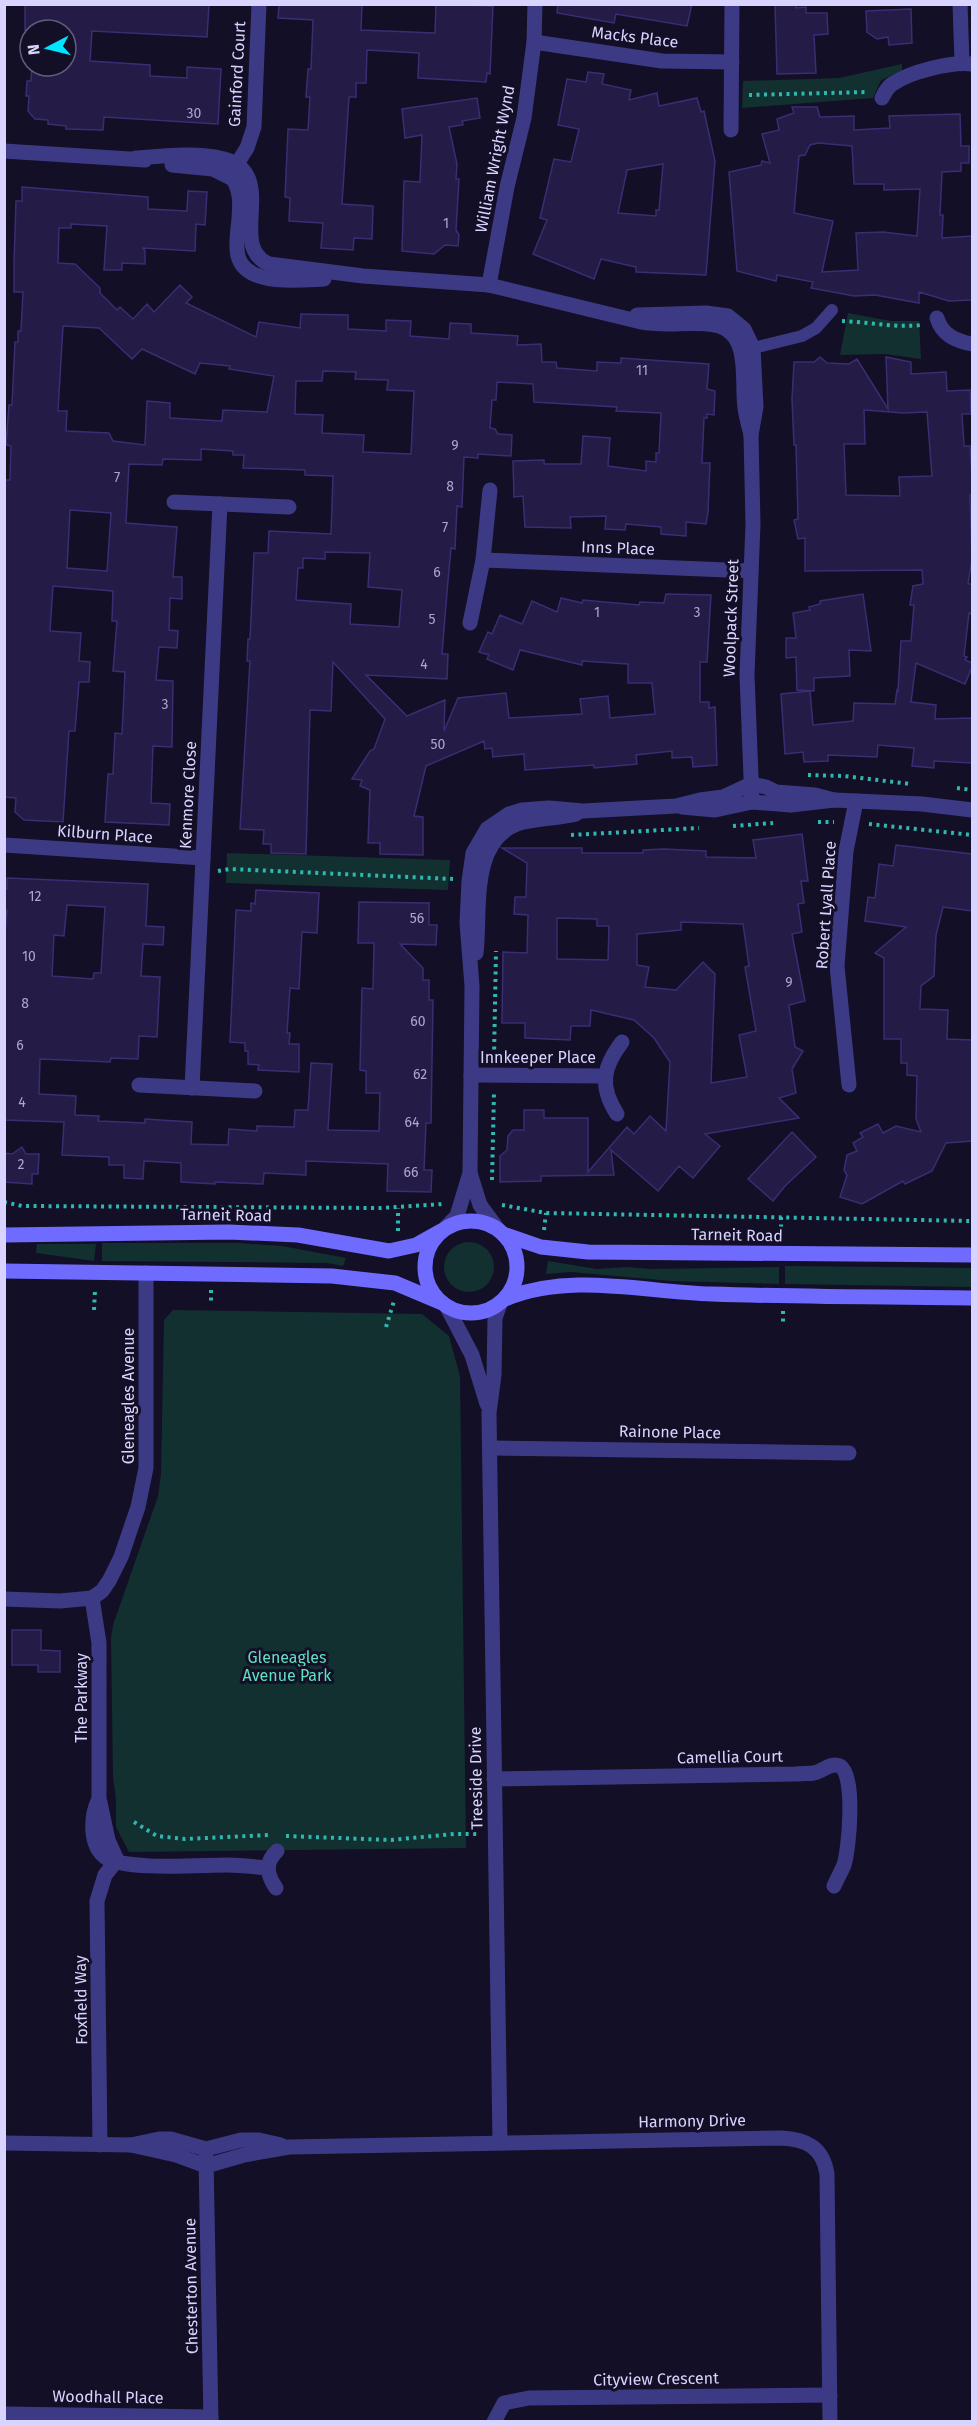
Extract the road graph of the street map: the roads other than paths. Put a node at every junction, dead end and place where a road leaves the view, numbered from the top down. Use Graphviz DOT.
graph roads {
  1 [pos="260,4"];
  2 [pos="535,4"];
  3 [pos="732,4"];
  4 [pos="960,4"];
  5 [pos="534,42"];
  6 [pos="732,62"];
  7 [pos="967,63"];
  8 [pos="884,94"];
  9 [pos="731,130"];
  10 [pos="4,151"];
  11 [pos="233,170"];
  12 [pos="489,285"];
  13 [pos="832,310"];
  14 [pos="938,322"];
  15 [pos="972,344"];
  16 [pos="747,349"];
  17 [pos="490,490"];
  18 [pos="174,502"];
  19 [pos="220,504"];
  20 [pos="289,507"];
  21 [pos="483,560"];
  22 [pos="751,571"];
  23 [pos="470,623"];
  24 [pos="751,784"];
  25 [pos="834,800"];
  26 [pos="856,801"];
  27 [pos="752,802"];
  28 [pos="676,806"];
  29 [pos="972,810"];
  30 [pos="583,812"];
  31 [pos="4,845"];
  32 [pos="203,858"];
  33 [pos="472,986"];
  34 [pos="622,1042"];
  35 [pos="471,1075"];
  36 [pos="605,1076"];
  37 [pos="139,1085"];
  38 [pos="849,1085"];
  39 [pos="192,1088"];
  40 [pos="255,1091"];
  41 [pos="617,1114"];
  42 [pos="470,1173"];
  43 [pos="443,1230"];
  44 [pos="500,1231"];
  45 [pos="4,1236"];
  46 [pos="972,1256"];
  47 [pos="4,1261"];
  48 [pos="4,1271"];
  49 [pos="67,1273"];
  50 [pos="146,1273"];
  51 [pos="972,1299"];
  52 [pos="502,1301"];
  53 [pos="443,1304"];
  54 [pos="489,1413"];
  55 [pos="490,1448"];
  56 [pos="849,1453"];
  57 [pos="92,1598"];
  58 [pos="4,1599"];
  59 [pos="494,1779"];
  60 [pos="277,1851"];
  61 [pos="117,1860"];
  62 [pos="268,1868"];
  63 [pos="834,1886"];
  64 [pos="276,1888"];
  65 [pos="500,2142"];
  66 [pos="4,2143"];
  67 [pos="100,2145"];
  68 [pos="131,2145"];
  69 [pos="289,2147"];
  70 [pos="206,2149"];
  71 [pos="206,2166"];
  72 [pos="830,2394"];
  73 [pos="4,2414"];
  74 [pos="211,2419"];
  75 [pos="494,2421"];
  76 [pos="830,2421"];
  1 -- 11 [label="street, Gainford Court"];
  2 -- 5 [label="street, William Wright Wynd"];
  3 -- 6 [label="street"];
  4 -- 7 [label="street"];
  5 -- 6 [label="street, Macks Place"];
  5 -- 12 [label="street, William Wright Wynd"];
  6 -- 9 [label="street"];
  7 -- 8 [label="street"];
  10 -- 11 [label="street"];
  11 -- 12 [label="street, Woolpack Street"];
  12 -- 16 [label="street, Woolpack Street"];
  13 -- 16 [label="lane"];
  14 -- 15 [label="street"];
  16 -- 22 [label="street, Woolpack Street"];
  17 -- 21 [label="street"];
  18 -- 19 [label="street"];
  19 -- 20 [label="street"];
  19 -- 32 [label="street, Kenmore Close"];
  21 -- 22 [label="street, Inns Place"];
  21 -- 23 [label="street"];
  22 -- 24 [label="street, Woolpack Street"];
  24 -- 25 [label="street"];
  24 -- 27 [label="street, Woolpack Street"];
  24 -- 28 [label="street"];
  25 -- 26 [label="street"];
  25 -- 27 [label="street"];
  26 -- 29 [label="street"];
  26 -- 38 [label="street, Robert Lyall Place"];
  27 -- 28 [label="street"];
  28 -- 30 [label="street"];
  30 -- 33 [label="street"];
  30 -- 33 [label="street"];
  31 -- 32 [label="street, Kilburn Place"];
  32 -- 39 [label="street, Kenmore Close"];
  33 -- 35 [label="street"];
  34 -- 36 [label="street, Innkeeper Place"];
  35 -- 36 [label="street, Innkeeper Place"];
  35 -- 42 [label="street"];
  36 -- 41 [label="street, Innkeeper Place"];
  37 -- 39 [label="street"];
  39 -- 40 [label="street"];
  42 -- 43 [label="street"];
  42 -- 44 [label="street"];
  43 -- 44 [label="main road"];
  43 -- 45 [label="main road, Tarneit Road"];
  43 -- 53 [label="main road"];
  44 -- 46 [label="main road, Tarneit Road"];
  44 -- 52 [label="main road"];
  47 -- 49 [label="main road"];
  48 -- 49 [label="main road"];
  49 -- 50 [label="main road"];
  50 -- 53 [label="main road"];
  50 -- 57 [label="street, Gleneagles Avenue"];
  51 -- 52 [label="main road"];
  52 -- 53 [label="main road"];
  52 -- 54 [label="street, Treeside Drive"];
  53 -- 54 [label="street, Treeside Drive"];
  54 -- 55 [label="street, Treeside Drive"];
  55 -- 56 [label="street, Rainone Place"];
  55 -- 59 [label="street, Treeside Drive"];
  57 -- 58 [label="street"];
  57 -- 61 [label="street, The Parkway"];
  59 -- 63 [label="street, Camellia Court"];
  59 -- 65 [label="street, Treeside Drive"];
  60 -- 62 [label="street"];
  61 -- 62 [label="street"];
  61 -- 67 [label="street, Foxfield Way"];
  62 -- 64 [label="street"];
  65 -- 69 [label="street, Harmony Drive"];
  65 -- 72 [label="street, Harmony Drive"];
  66 -- 67 [label="street, Harmony Drive"];
  67 -- 68 [label="street, Harmony Drive"];
  68 -- 70 [label="street, Harmony Drive"];
  68 -- 71 [label="street, Harmony Drive"];
  69 -- 70 [label="street, Harmony Drive"];
  69 -- 71 [label="street, Harmony Drive"];
  70 -- 71 [label="street, Chesterton Avenue"];
  71 -- 74 [label="street, Chesterton Avenue"];
  72 -- 75 [label="street, Cityview Crescent"];
  72 -- 76 [label="street, Harmony Drive"];
  73 -- 74 [label="street, Woodhall Place"];
}
